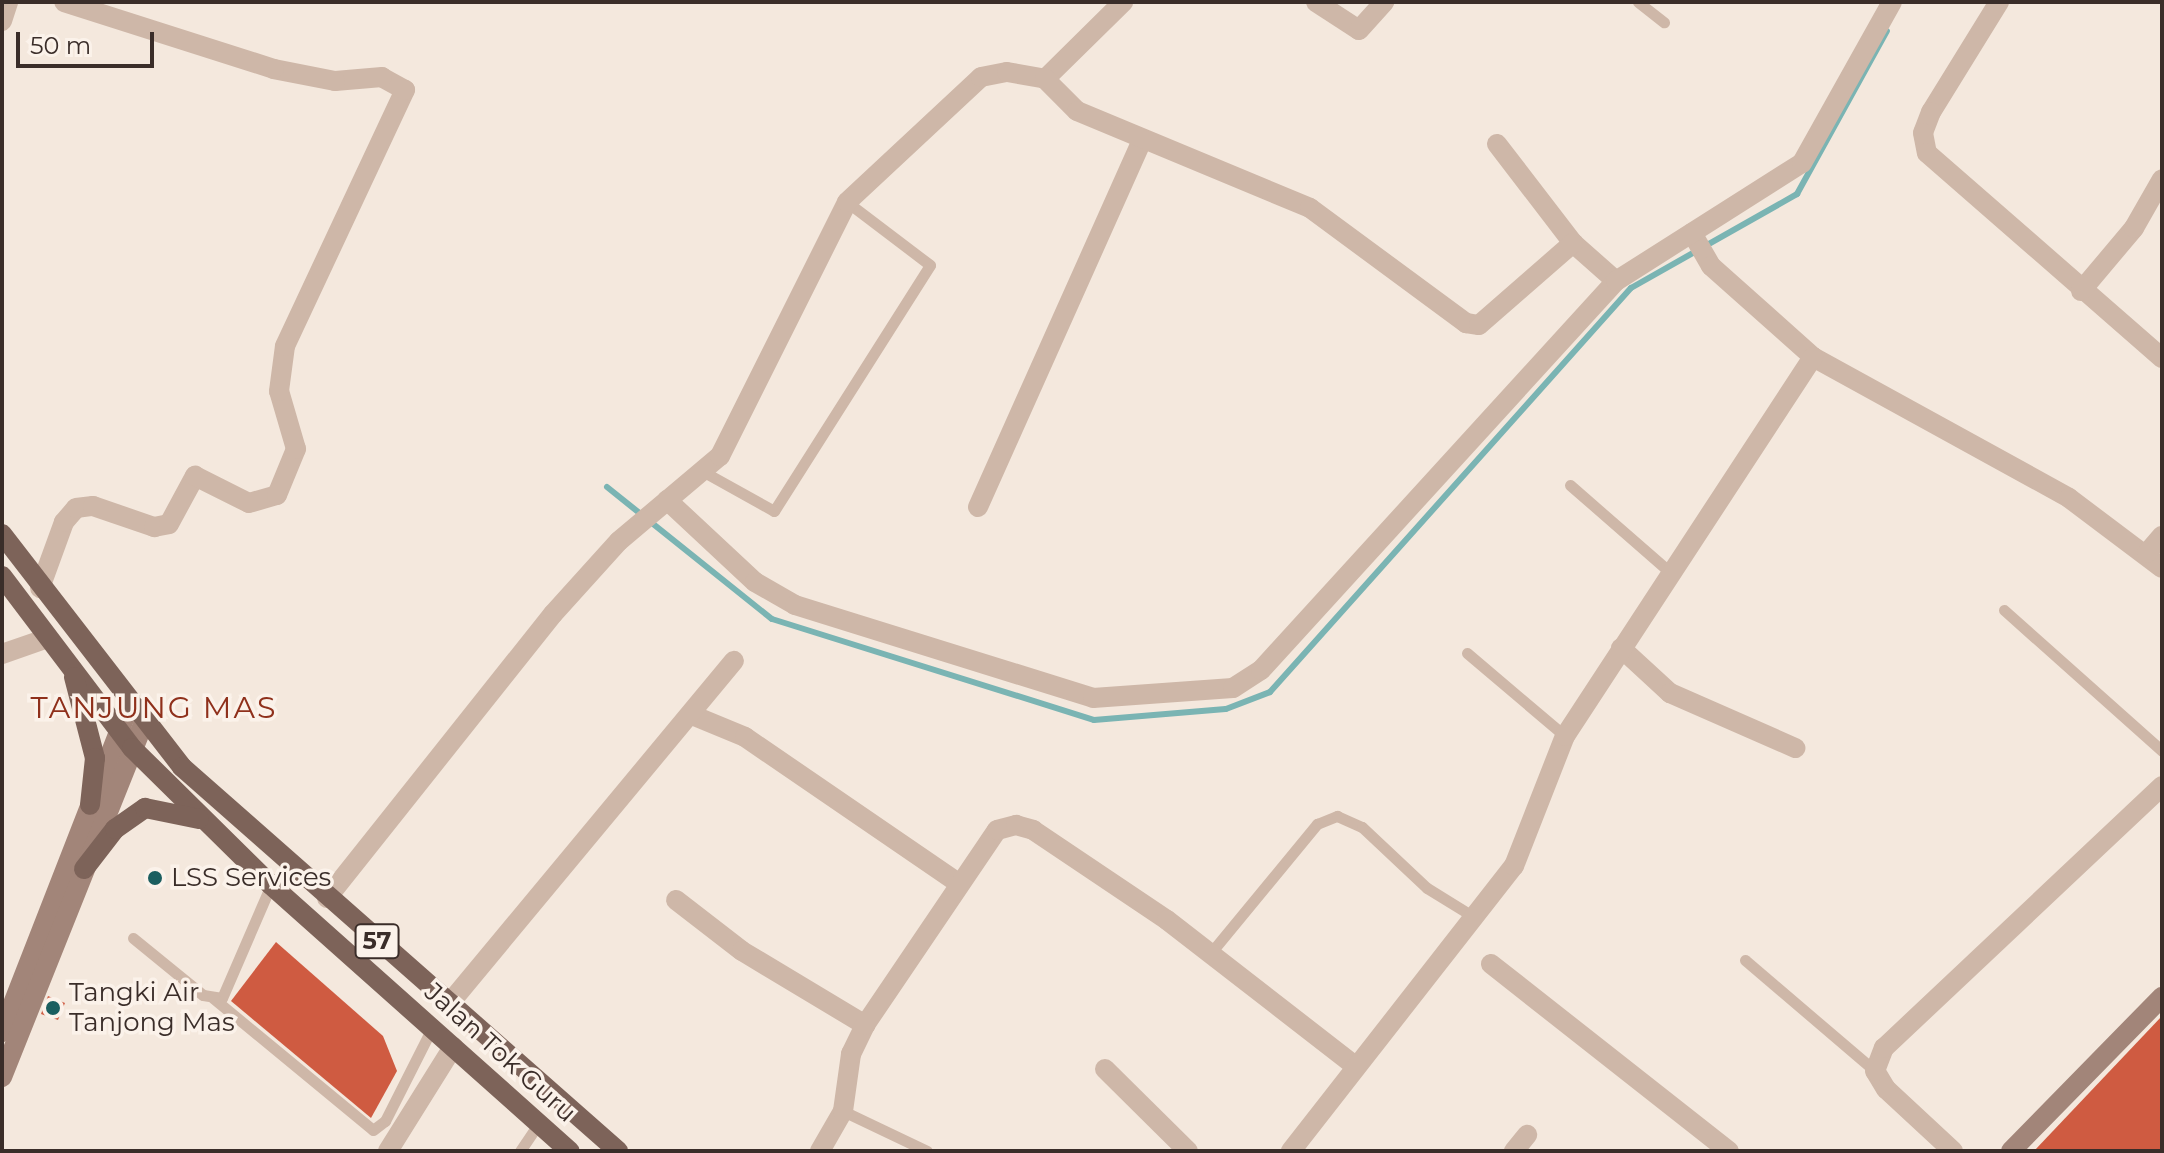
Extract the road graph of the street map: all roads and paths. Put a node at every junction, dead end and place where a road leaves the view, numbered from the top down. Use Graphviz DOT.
graph roads {
  1 [pos="8,2"];
  2 [pos="64,2"];
  3 [pos="1123,2"];
  4 [pos="1316,2"];
  5 [pos="1384,2"];
  6 [pos="1638,2"];
  7 [pos="1892,2"];
  8 [pos="1999,2"];
  9 [pos="2,21"];
  10 [pos="1664,22"];
  11 [pos="1045,79"];
  12 [pos="1142,141"];
  13 [pos="1497,144"];
  14 [pos="2162,179"];
  15 [pos="847,202"];
  16 [pos="1573,243"];
  17 [pos="1698,244"];
  18 [pos="1616,281"];
  19 [pos="2081,291"];
  20 [pos="1813,357"];
  21 [pos="2162,358"];
  22 [pos="704,472"];
  23 [pos="1570,485"];
  24 [pos="664,503"];
  25 [pos="978,507"];
  26 [pos="2,534"];
  27 [pos="2162,536"];
  28 [pos="2147,553"];
  29 [pos="2162,568"];
  30 [pos="1672,574"];
  31 [pos="2,576"];
  32 [pos="40,588"];
  33 [pos="2004,610"];
  34 [pos="48,638"];
  35 [pos="1621,648"];
  36 [pos="1467,653"];
  37 [pos="2,654"];
  38 [pos="734,661"];
  39 [pos="74,674"];
  40 [pos="129,706"];
  41 [pos="692,715"];
  42 [pos="143,724"];
  43 [pos="119,731"];
  44 [pos="1565,736"];
  45 [pos="132,748"];
  46 [pos="1795,748"];
  47 [pos="2162,751"];
  48 [pos="2162,786"];
  49 [pos="90,805"];
  50 [pos="207,822"];
  51 [pos="84,869"];
  52 [pos="958,883"];
  53 [pos="271,885"];
  54 [pos="327,898"];
  55 [pos="676,900"];
  56 [pos="1474,917"];
  57 [pos="133,938"];
  58 [pos="1209,955"];
  59 [pos="1745,960"];
  60 [pos="1491,964"];
  61 [pos="2162,997"];
  62 [pos="213,998"];
  63 [pos="449,1004"];
  64 [pos="865,1025"];
  65 [pos="432,1028"];
  66 [pos="2,1032"];
  67 [pos="453,1047"];
  68 [pos="1355,1066"];
  69 [pos="1105,1069"];
  70 [pos="1875,1071"];
  71 [pos="2,1077"];
  72 [pos="843,1111"];
  73 [pos="539,1123"];
  74 [pos="1527,1135"];
  75 [pos="1297,1148"];
  76 [pos="388,1151"];
  77 [pos="520,1151"];
  78 [pos="570,1151"];
  79 [pos="618,1151"];
  80 [pos="820,1151"];
  81 [pos="927,1151"];
  82 [pos="1188,1151"];
  83 [pos="1514,1151"];
  84 [pos="1729,1151"];
  85 [pos="1953,1151"];
  86 [pos="2011,1151"];
  1 -- 9 [label="street"];
  2 -- 32 [label="street"];
  3 -- 11 [label="street"];
  4 -- 5 [label="street"];
  6 -- 10 [label="lane"];
  7 -- 17 [label="street"];
  8 -- 19 [label="street"];
  11 -- 12 [label="street"];
  11 -- 15 [label="street"];
  12 -- 16 [label="street"];
  12 -- 25 [label="street"];
  13 -- 16 [label="street"];
  14 -- 19 [label="street"];
  15 -- 22 [label="street"];
  15 -- 22 [label="lane"];
  16 -- 18 [label="street"];
  17 -- 18 [label="street"];
  17 -- 20 [label="street"];
  18 -- 24 [label="street"];
  19 -- 21 [label="street"];
  20 -- 28 [label="street"];
  20 -- 30 [label="street"];
  22 -- 24 [label="street"];
  23 -- 30 [label="lane"];
  24 -- 54 [label="street"];
  26 -- 32 [label="main road, 57"];
  27 -- 28 [label="street"];
  28 -- 29 [label="street"];
  30 -- 35 [label="street"];
  31 -- 34 [label="main road, Jalan Tok Guru / 57"];
  32 -- 40 [label="main road, 57"];
  33 -- 47 [label="lane"];
  34 -- 37 [label="street"];
  34 -- 39 [label="main road, Jalan Tok Guru / 57"];
  35 -- 44 [label="street"];
  35 -- 46 [label="street"];
  36 -- 44 [label="lane"];
  38 -- 41 [label="street"];
  39 -- 43 [label="main road, Jalan Tok Guru / 57"];
  39 -- 49 [label="main road"];
  40 -- 42 [label="main road, 57"];
  40 -- 43 [label="main road"];
  41 -- 52 [label="street"];
  41 -- 63 [label="street"];
  42 -- 45 [label="main road"];
  42 -- 54 [label="main road, Jalan Tok Guru / 57"];
  43 -- 45 [label="main road, Jalan Tok Guru / 57"];
  43 -- 49 [label="main road"];
  44 -- 56 [label="street"];
  45 -- 50 [label="main road, Jalan Tok Guru / 57"];
  45 -- 51 [label="main road"];
  48 -- 70 [label="street"];
  49 -- 66 [label="main road"];
  50 -- 51 [label="main road"];
  50 -- 53 [label="main road, Jalan Tok Guru / 57"];
  51 -- 71 [label="main road"];
  52 -- 58 [label="street"];
  52 -- 64 [label="street"];
  53 -- 62 [label="lane"];
  53 -- 65 [label="main road, Jalan Tok Guru / 57"];
  54 -- 63 [label="main road, Jalan Tok Guru / 57"];
  55 -- 64 [label="street"];
  56 -- 58 [label="lane"];
  56 -- 68 [label="street"];
  57 -- 62 [label="lane"];
  58 -- 68 [label="street"];
  59 -- 70 [label="lane"];
  60 -- 84 [label="street"];
  61 -- 86 [label="main road"];
  62 -- 65 [label="lane"];
  63 -- 79 [label="main road, Jalan Tok Guru / 57"];
  64 -- 72 [label="street"];
  65 -- 67 [label="main road, Jalan Tok Guru / 57"];
  67 -- 73 [label="main road, Jalan Tok Guru / 57"];
  67 -- 76 [label="street"];
  68 -- 75 [label="street"];
  69 -- 82 [label="street"];
  70 -- 85 [label="street"];
  72 -- 80 [label="street"];
  72 -- 81 [label="lane"];
  73 -- 77 [label="lane"];
  73 -- 78 [label="main road, Jalan Tok Guru / 57"];
  74 -- 83 [label="street"];
}
